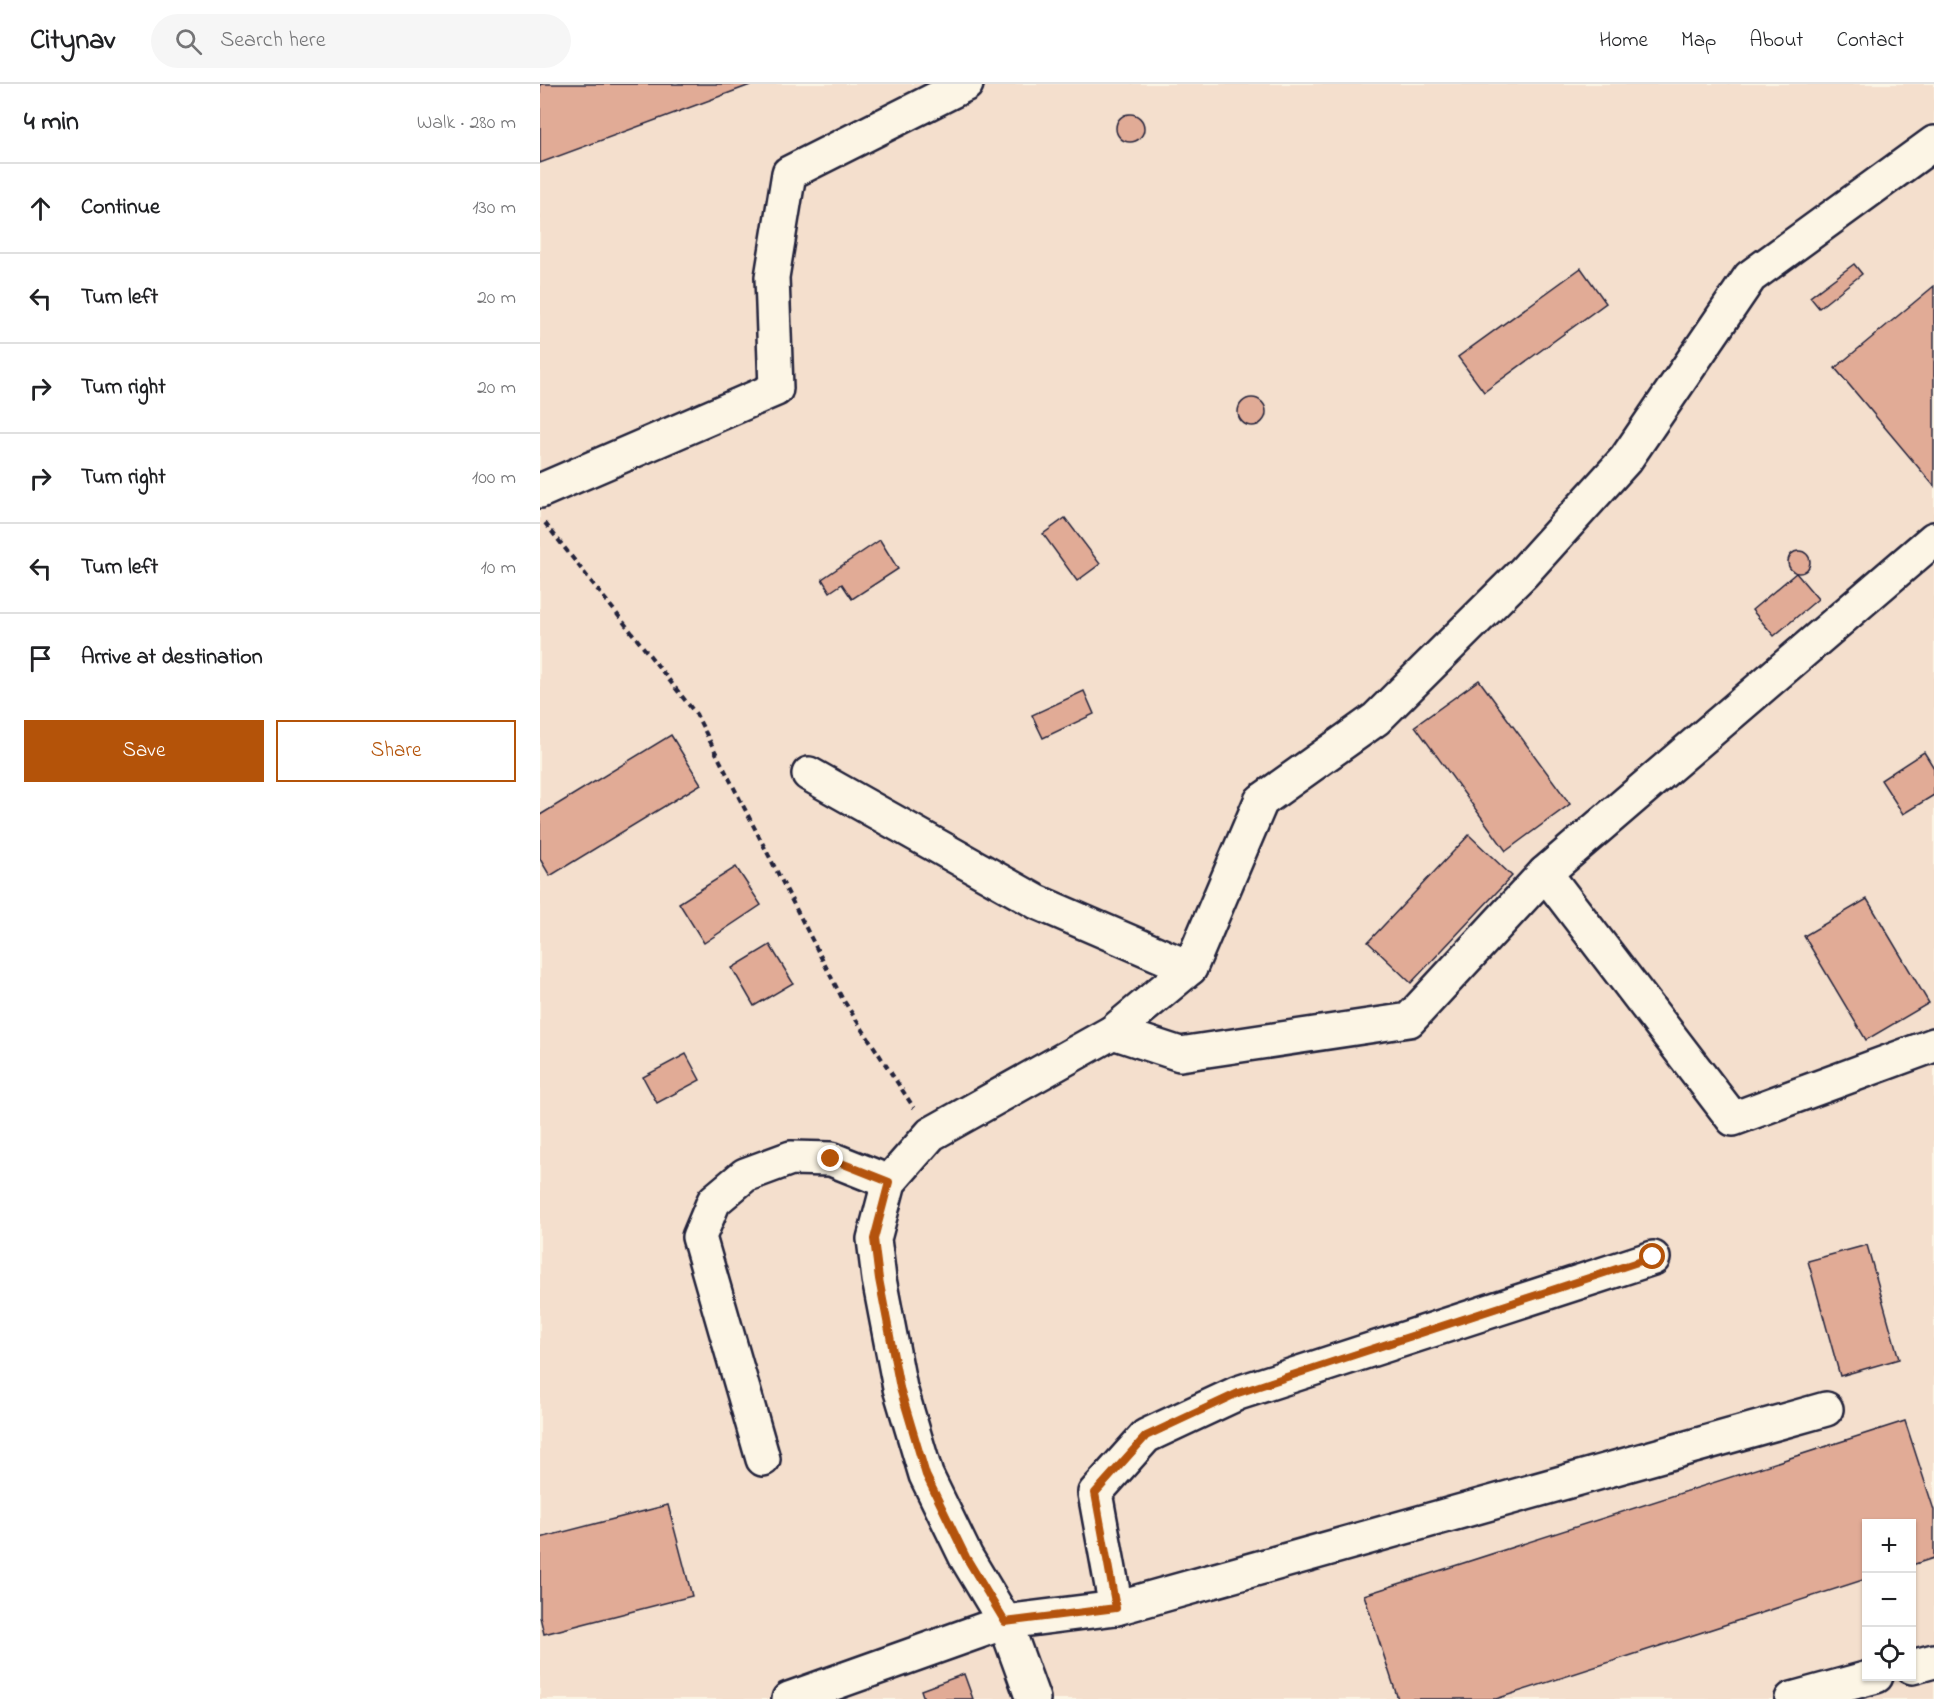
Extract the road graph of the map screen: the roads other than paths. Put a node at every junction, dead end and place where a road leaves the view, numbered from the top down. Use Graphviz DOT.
graph roads {
  1 [pos="966,84"];
  2 [pos="1934,143"];
  3 [pos="540,491"];
  4 [pos="1934,538"];
  5 [pos="809,774"];
  6 [pos="1545,873"];
  7 [pos="1190,968"];
  8 [pos="1113,1032"];
  9 [pos="1934,1045"];
  10 [pos="889,1182"];
  11 [pos="1653,1257"];
  12 [pos="1826,1409"];
  13 [pos="763,1459"];
  14 [pos="1116,1608"];
  15 [pos="1005,1622"];
  16 [pos="1934,1661"];
  17 [pos="1916,1666"];
  18 [pos="1862,1681"];
  19 [pos="789,1699"];
  20 [pos="1033,1699"];
  21 [pos="1792,1699"];
  1 -- 3 [label="street"];
  2 -- 7 [label="street"];
  4 -- 6 [label="street"];
  5 -- 7 [label="street"];
  6 -- 8 [label="street"];
  6 -- 9 [label="street"];
  7 -- 8 [label="street"];
  8 -- 10 [label="street"];
  10 -- 13 [label="street"];
  10 -- 15 [label="street"];
  11 -- 14 [label="street"];
  12 -- 14 [label="street"];
  14 -- 15 [label="street"];
  15 -- 19 [label="street"];
  15 -- 20 [label="street"];
  16 -- 17 [label="street"];
  18 -- 21 [label="street"];
}
